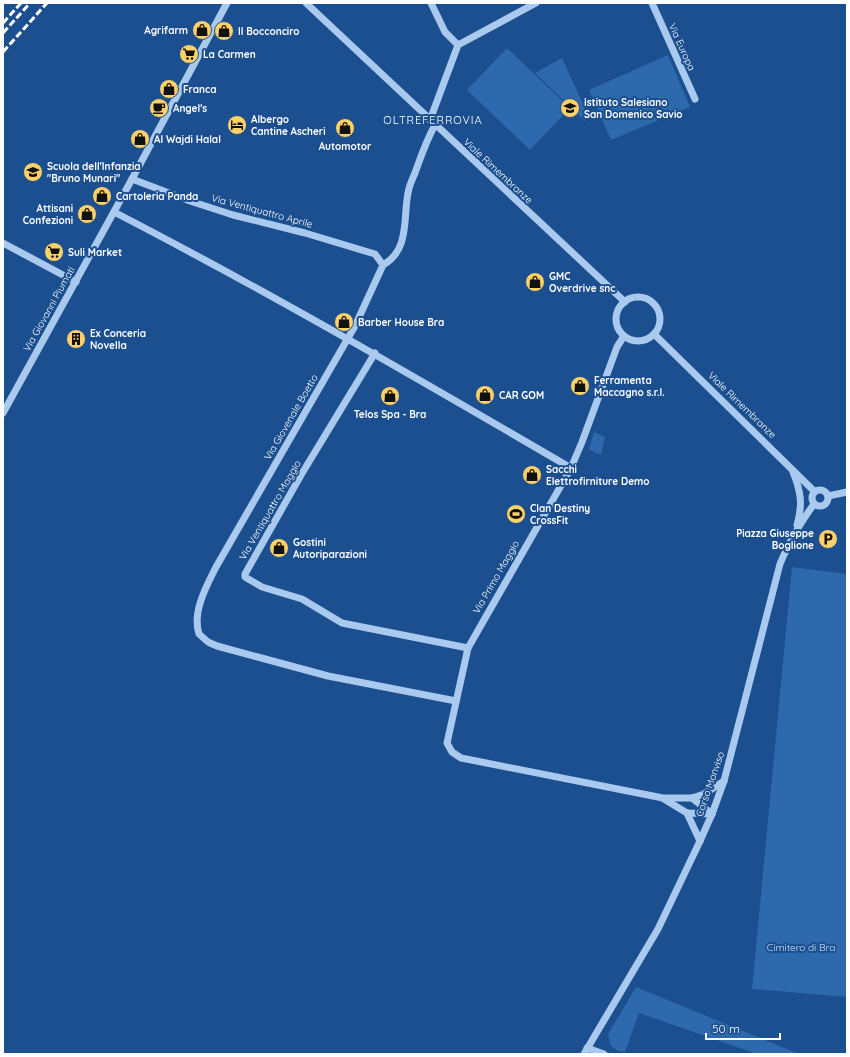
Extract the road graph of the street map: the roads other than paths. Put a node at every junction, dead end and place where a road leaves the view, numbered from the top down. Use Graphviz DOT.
graph roads {
  1 [pos="227,3"];
  2 [pos="306,3"];
  3 [pos="431,3"];
  4 [pos="536,3"];
  5 [pos="652,3"];
  6 [pos="458,45"];
  7 [pos="695,99"];
  8 [pos="432,123"];
  9 [pos="132,179"];
  10 [pos="114,212"];
  11 [pos="3,243"];
  12 [pos="383,265"];
  13 [pos="76,282"];
  14 [pos="624,302"];
  15 [pos="654,334"];
  16 [pos="624,336"];
  17 [pos="347,338"];
  18 [pos="375,354"];
  19 [pos="3,413"];
  20 [pos="571,468"];
  21 [pos="792,470"];
  22 [pos="814,491"];
  23 [pos="847,492"];
  24 [pos="828,496"];
  25 [pos="814,504"];
  26 [pos="796,530"];
  27 [pos="468,648"];
  28 [pos="456,701"];
  29 [pos="724,781"];
  30 [pos="662,798"];
  31 [pos="692,798"];
  32 [pos="687,813"];
  33 [pos="712,814"];
  34 [pos="700,841"];
  35 [pos="586,1051"];
  36 [pos="604,1054"];
  1 -- 9 [label="street, Via Giovanni Piumati"];
  2 -- 8 [label="street, Viale Rimembranze"];
  3 -- 6 [label="street"];
  4 -- 6 [label="street"];
  5 -- 7 [label="street, Via Europa"];
  6 -- 8 [label="street, Via Giovenale Boetto"];
  8 -- 12 [label="street, Via Giovenale Boetto"];
  8 -- 14 [label="street, Viale Rimembranze"];
  9 -- 10 [label="street, Via Giovanni Piumati"];
  9 -- 12 [label="street, Via Ventiquattro Aprile"];
  10 -- 13 [label="street, Via Giovanni Piumati"];
  10 -- 17 [label="street"];
  11 -- 13 [label="street"];
  12 -- 17 [label="street, Via Giovenale Boetto"];
  13 -- 19 [label="street, Via Giovanni Piumati"];
  14 -- 15 [label="street"];
  14 -- 16 [label="street"];
  15 -- 16 [label="street"];
  15 -- 21 [label="street, Viale Rimembranze"];
  16 -- 20 [label="street, Via Primo Maggio"];
  17 -- 18 [label="street"];
  17 -- 28 [label="street, Via Giovenale Boetto"];
  18 -- 20 [label="street"];
  18 -- 27 [label="street, Via Ventiquattro Maggio"];
  20 -- 27 [label="street, Via Primo Maggio"];
  21 -- 22 [label="street, Viale Rimembranze"];
  21 -- 26 [label="street"];
  22 -- 24 [label="street"];
  22 -- 25 [label="street"];
  23 -- 24 [label="street"];
  24 -- 25 [label="street"];
  25 -- 26 [label="street, Corso Monviso"];
  26 -- 29 [label="street, Corso Monviso"];
  27 -- 28 [label="street, Via Primo Maggio"];
  28 -- 30 [label="street, Via Primo Maggio"];
  29 -- 31 [label="street, Via Primo Maggio"];
  29 -- 33 [label="street, Corso Monviso"];
  30 -- 31 [label="street, Via Primo Maggio"];
  30 -- 32 [label="street, Via Primo Maggio"];
  31 -- 33 [label="street"];
  32 -- 33 [label="street, Via Primo Maggio"];
  32 -- 34 [label="street"];
  33 -- 34 [label="street, Corso Monviso"];
  34 -- 35 [label="street, Corso Monviso"];
  35 -- 36 [label="street"];
}
